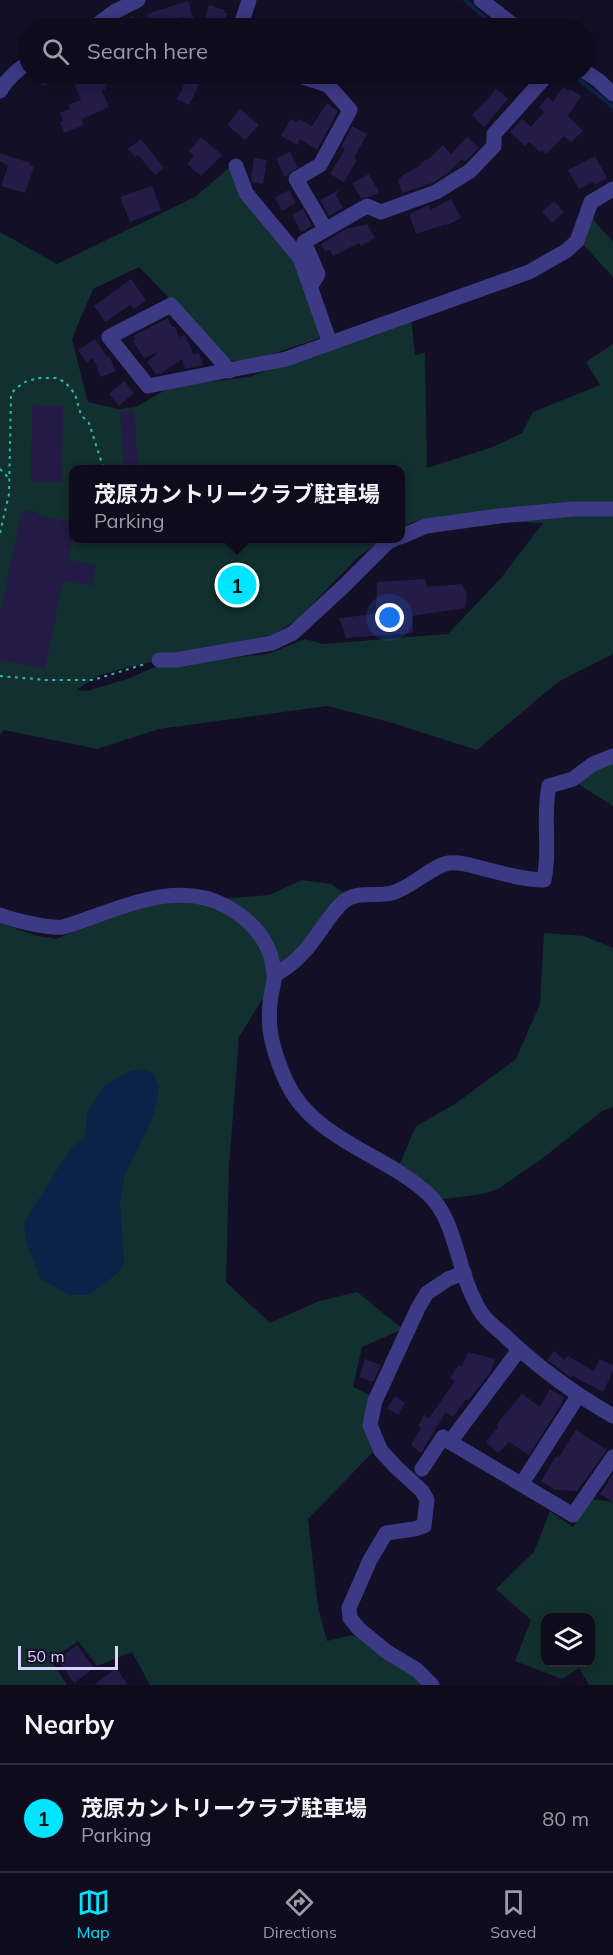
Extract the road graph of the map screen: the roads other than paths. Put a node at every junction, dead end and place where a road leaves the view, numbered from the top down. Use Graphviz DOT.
graph roads {
  1 [pos="138,0"];
  2 [pos="249,0"];
  3 [pos="481,0"];
  4 [pos="106,18"];
  5 [pos="243,18"];
  6 [pos="504,18"];
  7 [pos="18,71"];
  8 [pos="595,78"];
  9 [pos="2,84"];
  10 [pos="325,84"];
  11 [pos="539,84"];
  12 [pos="613,94"];
  13 [pos="236,166"];
  14 [pos="613,189"];
  15 [pos="325,228"];
  16 [pos="311,286"];
  17 [pos="330,343"];
  18 [pos="230,370"];
  19 [pos="613,509"];
  20 [pos="405,535"];
  21 [pos="387,543"];
  22 [pos="159,660"];
  23 [pos="613,756"];
  24 [pos="0,915"];
  25 [pos="275,975"];
  26 [pos="464,1273"];
  27 [pos="519,1350"];
  28 [pos="578,1396"];
  29 [pos="613,1416"];
  30 [pos="450,1442"];
  31 [pos="613,1457"];
  32 [pos="422,1469"];
  33 [pos="526,1477"];
  34 [pos="432,1685"];
  1 -- 4 [label="street"];
  2 -- 5 [label="street"];
  3 -- 6 [label="street"];
  7 -- 9 [label="street"];
  8 -- 12 [label="street"];
  10 -- 15 [label="street"];
  11 -- 15 [label="street"];
  13 -- 16 [label="street"];
  14 -- 17 [label="street"];
  15 -- 16 [label="street"];
  16 -- 17 [label="street"];
  17 -- 18 [label="street"];
  18 -- 18 [label="street"];
  19 -- 20 [label="street"];
  21 -- 22 [label="street"];
  23 -- 25 [label="street"];
  24 -- 25 [label="street"];
  25 -- 26 [label="street"];
  26 -- 27 [label="street"];
  26 -- 34 [label="street"];
  27 -- 28 [label="street"];
  27 -- 30 [label="street"];
  28 -- 29 [label="street"];
  28 -- 33 [label="street"];
  30 -- 31 [label="street"];
  30 -- 32 [label="street"];
}
